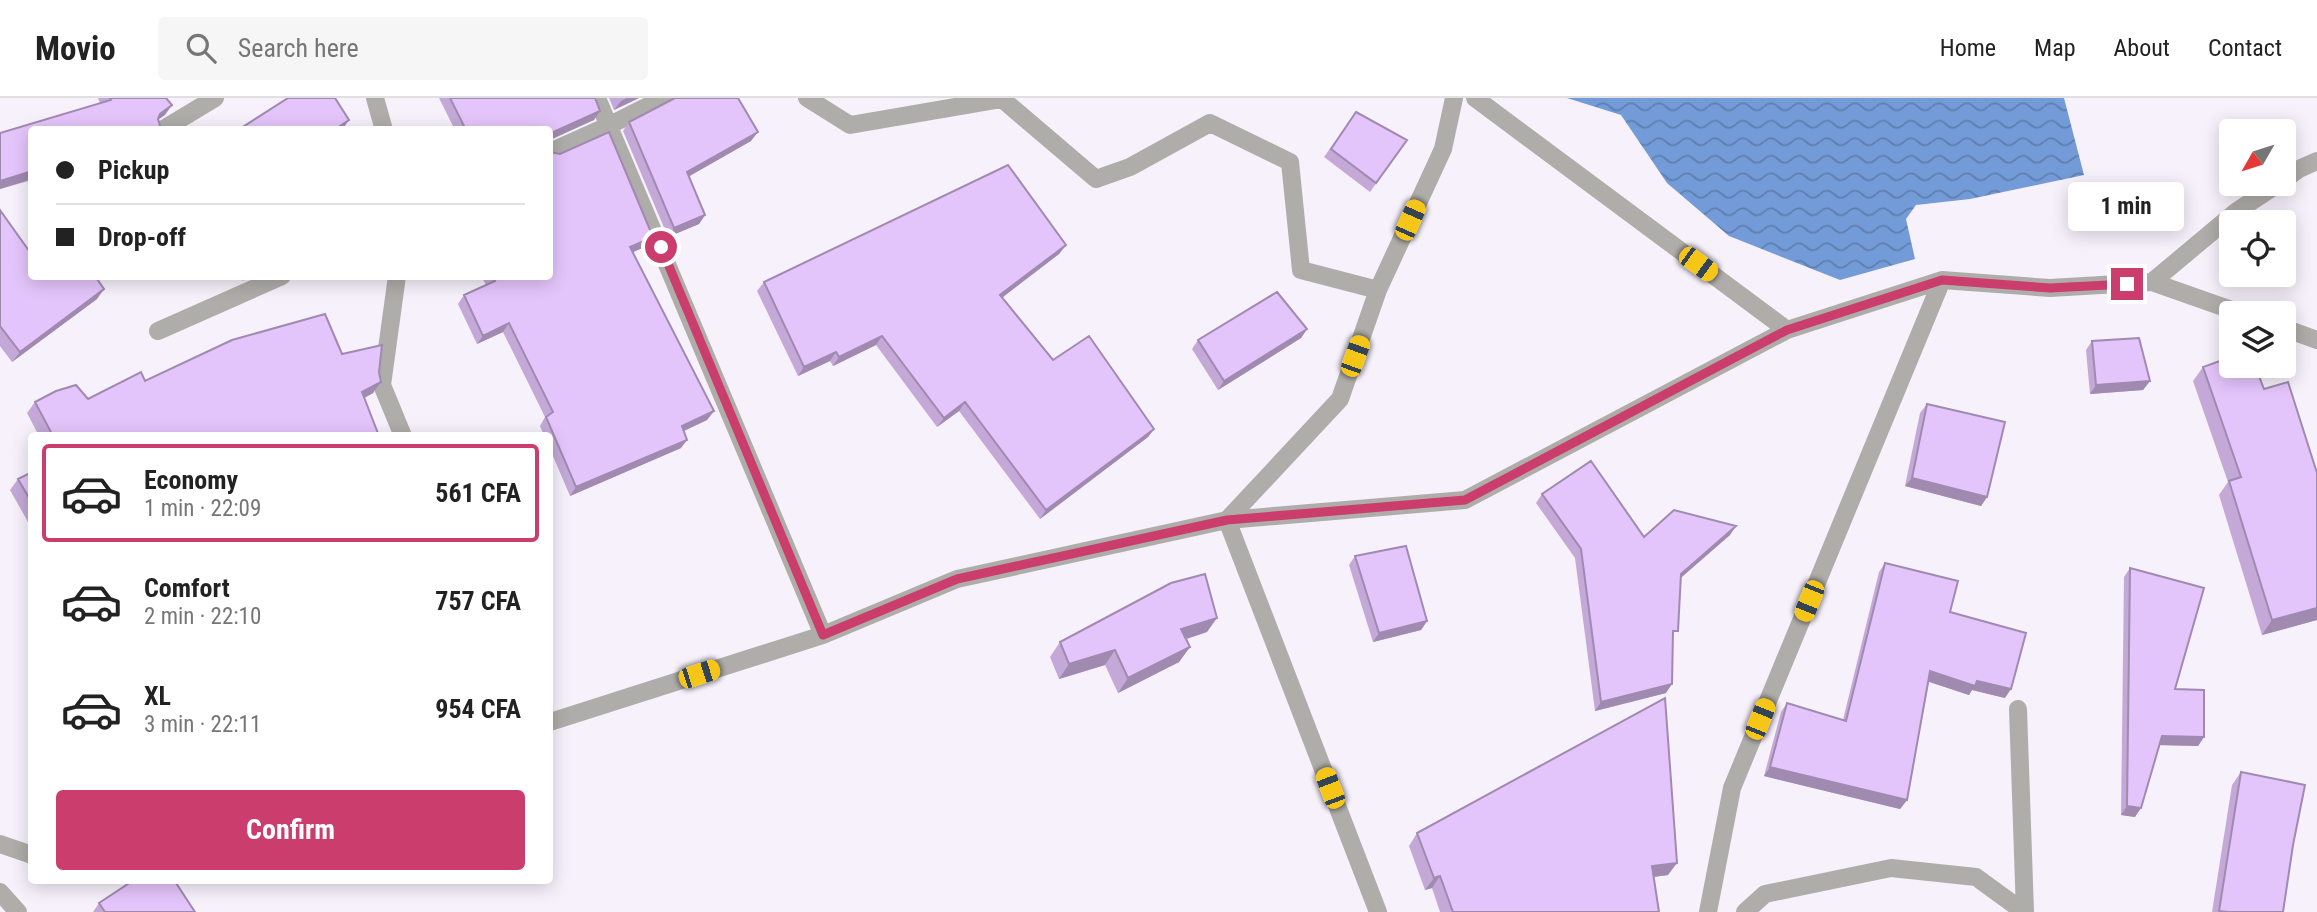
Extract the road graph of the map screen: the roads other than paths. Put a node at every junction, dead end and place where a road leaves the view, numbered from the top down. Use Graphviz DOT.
graph roads {
  1 [pos="215,98"];
  2 [pos="375,98"];
  3 [pos="597,98"];
  4 [pos="664,98"];
  5 [pos="807,98"];
  6 [pos="1454,98"];
  7 [pos="1475,98"];
  8 [pos="610,125"];
  9 [pos="169,126"];
  10 [pos="383,126"];
  11 [pos="553,151"];
  12 [pos="2317,161"];
  13 [pos="2296,171"];
  14 [pos="2260,196"];
  15 [pos="273,280"];
  16 [pos="396,280"];
  17 [pos="1942,280"];
  18 [pos="2152,282"];
  19 [pos="1378,290"];
  20 [pos="2219,306"];
  21 [pos="1787,330"];
  22 [pos="158,331"];
  23 [pos="2296,332"];
  24 [pos="2317,340"];
  25 [pos="401,432"];
  26 [pos="1227,520"];
  27 [pos="823,635"];
  28 [pos="2018,709"];
  29 [pos="553,721"];
  30 [pos="0,844"];
  31 [pos="28,854"];
  32 [pos="0,891"];
  33 [pos="18,912"];
  34 [pos="1378,912"];
  35 [pos="1708,912"];
  36 [pos="1745,912"];
  37 [pos="2025,912"];
  1 -- 9 [label="street"];
  2 -- 10 [label="street"];
  3 -- 8 [label="street"];
  4 -- 8 [label="street"];
  5 -- 19 [label="street"];
  6 -- 19 [label="street"];
  7 -- 21 [label="street"];
  8 -- 11 [label="street"];
  8 -- 27 [label="street"];
  12 -- 13 [label="street"];
  14 -- 18 [label="street"];
  15 -- 22 [label="street"];
  16 -- 25 [label="street"];
  17 -- 18 [label="street"];
  17 -- 21 [label="street"];
  17 -- 35 [label="street"];
  18 -- 20 [label="street"];
  19 -- 26 [label="street"];
  21 -- 26 [label="street"];
  23 -- 24 [label="street"];
  26 -- 27 [label="street"];
  26 -- 34 [label="street"];
  27 -- 29 [label="street"];
  28 -- 37 [label="street"];
  30 -- 31 [label="street"];
  32 -- 33 [label="street"];
  36 -- 37 [label="street"];
}
